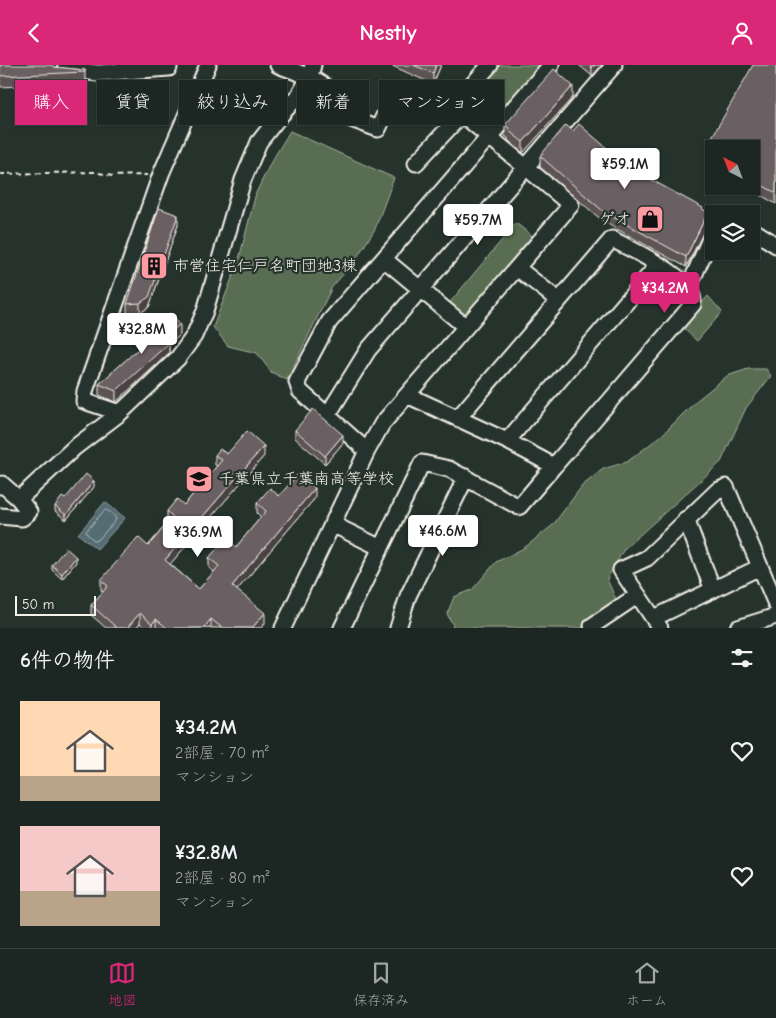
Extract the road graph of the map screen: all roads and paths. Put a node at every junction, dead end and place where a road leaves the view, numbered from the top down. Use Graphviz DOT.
graph roads {
  1 [pos="208,65"];
  2 [pos="278,65"];
  3 [pos="490,65"];
  4 [pos="551,65"];
  5 [pos="614,65"];
  6 [pos="169,68"];
  7 [pos="56,69"];
  8 [pos="311,71"];
  9 [pos="202,80"];
  10 [pos="477,80"];
  11 [pos="287,108"];
  12 [pos="182,125"];
  13 [pos="272,125"];
  14 [pos="380,125"];
  15 [pos="452,125"];
  16 [pos="475,125"];
  17 [pos="490,138"];
  18 [pos="416,163"];
  19 [pos="526,167"];
  20 [pos="0,174"];
  21 [pos="161,174"];
  22 [pos="760,235"];
  23 [pos="776,245"];
  24 [pos="705,250"];
  25 [pos="384,259"];
  26 [pos="658,265"];
  27 [pos="517,268"];
  28 [pos="419,289"];
  29 [pos="688,289"];
  30 [pos="558,300"];
  31 [pos="466,327"];
  32 [pos="407,395"];
  33 [pos="120,413"];
  34 [pos="327,416"];
  35 [pos="458,417"];
  36 [pos="507,441"];
  37 [pos="367,451"];
  38 [pos="554,466"];
  39 [pos="466,477"];
  40 [pos="0,486"];
  41 [pos="19,499"];
  42 [pos="0,516"];
  43 [pos="686,519"];
  44 [pos="332,524"];
  45 [pos="381,549"];
  46 [pos="760,567"];
  47 [pos="713,590"];
  48 [pos="638,595"];
  49 [pos="776,604"];
  50 [pos="776,616"];
  51 [pos="657,623"];
  52 [pos="283,628"];
  53 [pos="342,628"];
  54 [pos="398,628"];
  55 [pos="594,628"];
  56 [pos="738,628"];
  1 -- 9 [label="street"];
  2 -- 8 [label="street"];
  3 -- 10 [label="street"];
  4 -- 17 [label="street"];
  5 -- 19 [label="street"];
  6 -- 7 [label="street"];
  8 -- 11 [label="street"];
  8 -- 14 [label="street"];
  12 -- 21 [label="street"];
  13 -- 33 [label="street"];
  15 -- 18 [label="street"];
  16 -- 17 [label="street"];
  17 -- 19 [label="street"];
  17 -- 25 [label="street"];
  19 -- 27 [label="street"];
  19 -- 28 [label="street"];
  20 -- 21 [label="path"];
  21 -- 33 [label="street"];
  22 -- 23 [label="street"];
  24 -- 29 [label="street"];
  25 -- 28 [label="street"];
  25 -- 34 [label="street"];
  26 -- 29 [label="street"];
  26 -- 30 [label="street"];
  26 -- 36 [label="street"];
  27 -- 30 [label="street"];
  27 -- 31 [label="street"];
  28 -- 31 [label="street"];
  28 -- 34 [label="street"];
  29 -- 38 [label="street"];
  30 -- 35 [label="street"];
  31 -- 32 [label="street"];
  32 -- 35 [label="street"];
  32 -- 37 [label="street"];
  33 -- 41 [label="street"];
  34 -- 37 [label="street"];
  35 -- 36 [label="street"];
  36 -- 38 [label="street"];
  37 -- 44 [label="street"];
  38 -- 39 [label="street"];
  39 -- 45 [label="street"];
  39 -- 54 [label="street"];
  40 -- 41 [label="street"];
  41 -- 42 [label="street"];
  43 -- 46 [label="street"];
  43 -- 47 [label="street"];
  43 -- 48 [label="street"];
  44 -- 45 [label="street"];
  44 -- 52 [label="street"];
  45 -- 53 [label="street"];
  46 -- 47 [label="street"];
  46 -- 49 [label="street"];
  47 -- 51 [label="street"];
  48 -- 51 [label="street"];
  48 -- 55 [label="street"];
  50 -- 56 [label="street"];
}
